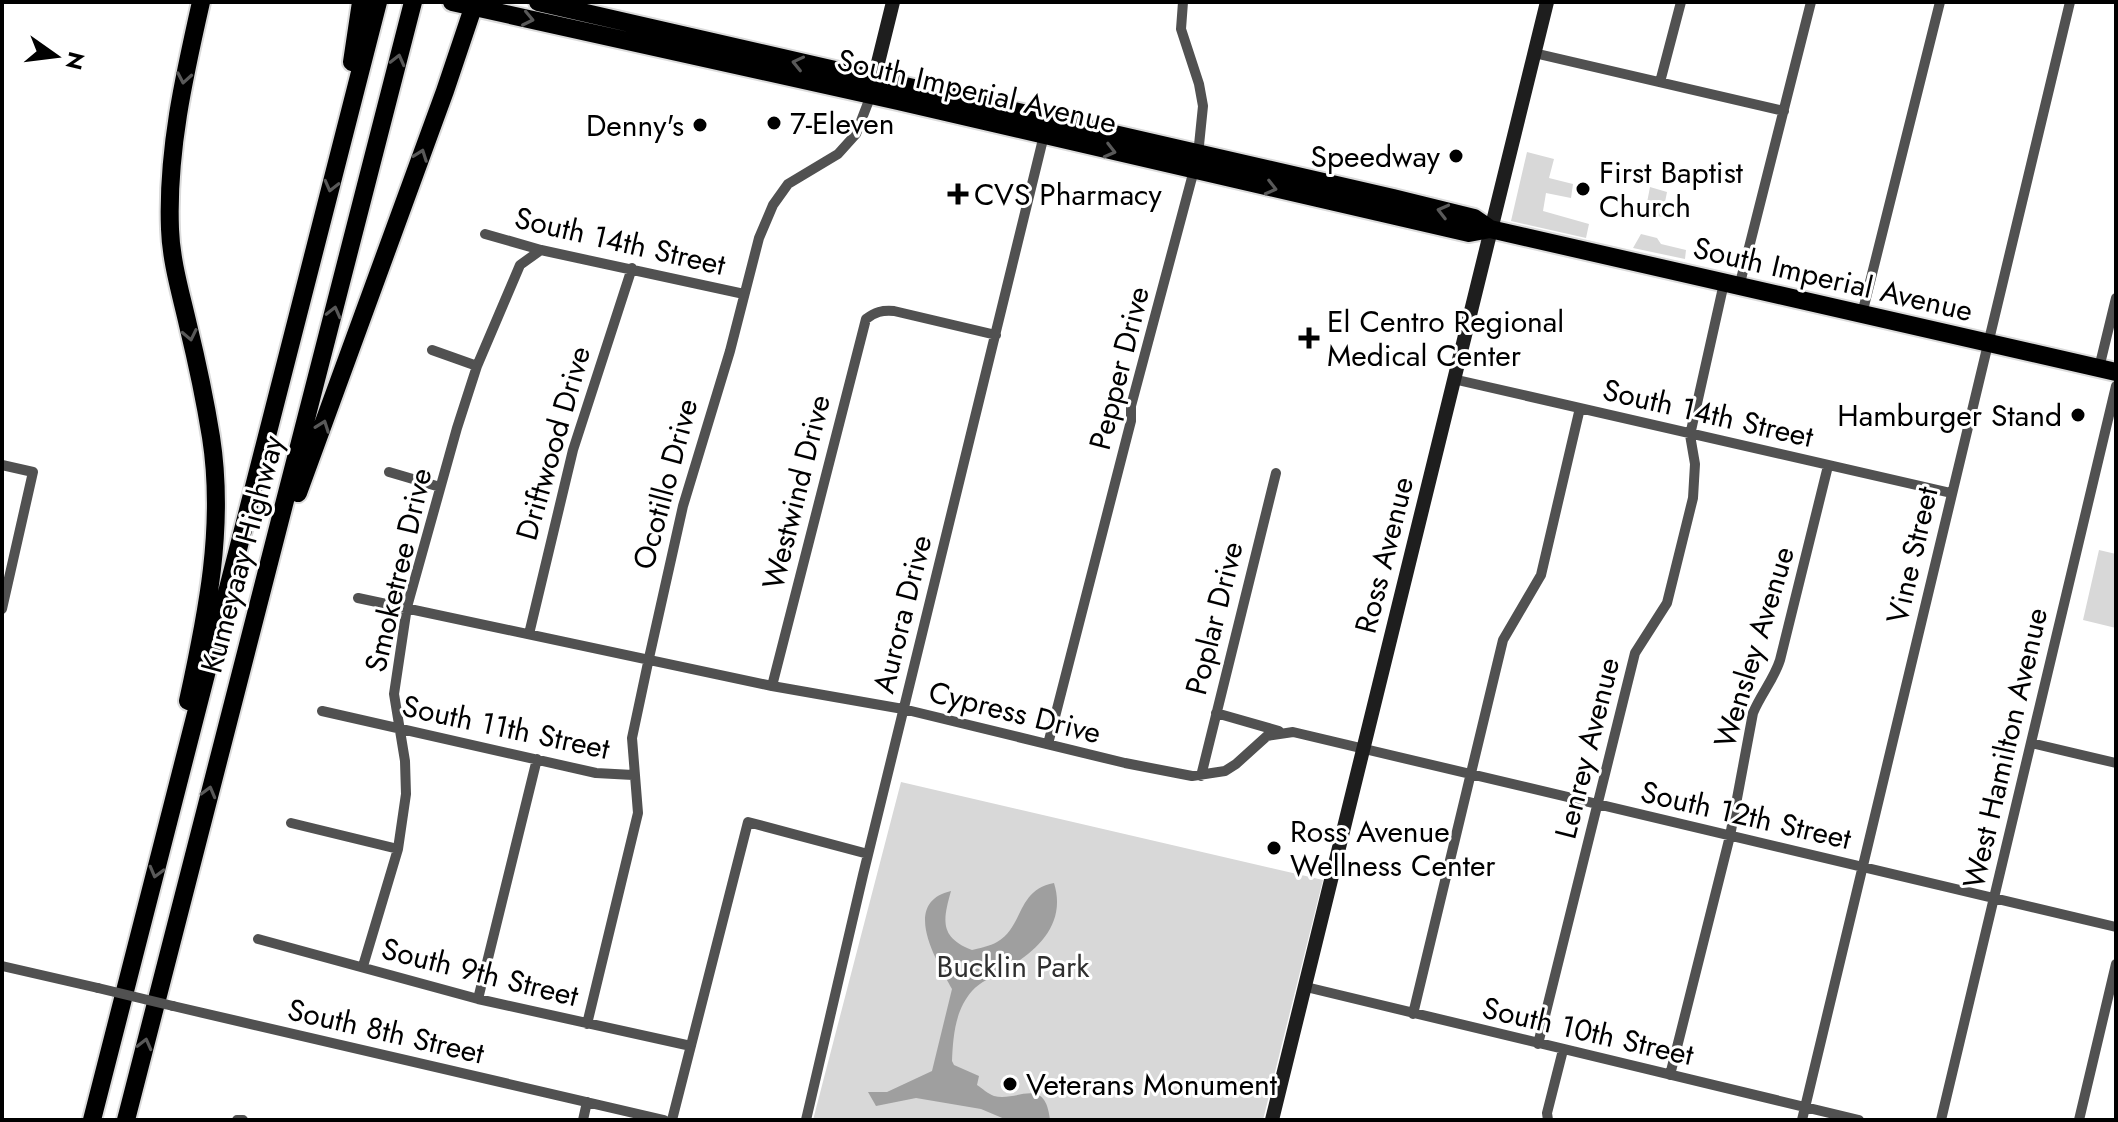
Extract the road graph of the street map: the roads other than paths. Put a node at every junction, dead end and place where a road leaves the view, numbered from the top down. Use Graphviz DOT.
graph roads {
  1 [pos="201,2"];
  2 [pos="361,2"];
  3 [pos="378,2"];
  4 [pos="413,2"];
  5 [pos="452,2"];
  6 [pos="538,2"];
  7 [pos="893,2"];
  8 [pos="1183,2"];
  9 [pos="1547,2"];
  10 [pos="1681,2"];
  11 [pos="1811,2"];
  12 [pos="1940,2"];
  13 [pos="2070,2"];
  14 [pos="474,5"];
  15 [pos="1534,53"];
  16 [pos="1660,82"];
  17 [pos="872,88"];
  18 [pos="1784,111"];
  19 [pos="1046,128"];
  20 [pos="344,136"];
  21 [pos="1197,162"];
  22 [pos="1490,229"];
  23 [pos="485,234"];
  24 [pos="541,250"];
  25 [pos="632,268"];
  26 [pos="1732,285"];
  27 [pos="744,294"];
  28 [pos="2116,298"];
  29 [pos="1862,314"];
  30 [pos="996,335"];
  31 [pos="1987,343"];
  32 [pos="432,350"];
  33 [pos="477,366"];
  34 [pos="2107,370"];
  35 [pos="1453,379"];
  36 [pos="2116,386"];
  37 [pos="1580,408"];
  38 [pos="1690,435"];
  39 [pos="2,465"];
  40 [pos="1828,466"];
  41 [pos="389,472"];
  42 [pos="1276,473"];
  43 [pos="440,487"];
  44 [pos="1951,493"];
  45 [pos="273,550"];
  46 [pos="358,598"];
  47 [pos="407,607"];
  48 [pos="2,609"];
  49 [pos="529,634"];
  50 [pos="649,658"];
  51 [pos="772,686"];
  52 [pos="903,709"];
  53 [pos="322,711"];
  54 [pos="1216,713"];
  55 [pos="400,728"];
  56 [pos="1281,732"];
  57 [pos="2031,743"];
  58 [pos="1048,744"];
  59 [pos="1365,749"];
  60 [pos="537,759"];
  61 [pos="2116,763"];
  62 [pos="1472,774"];
  63 [pos="633,775"];
  64 [pos="1201,776"];
  65 [pos="1597,804"];
  66 [pos="291,823"];
  67 [pos="1730,836"];
  68 [pos="164,842"];
  69 [pos="398,849"];
  70 [pos="868,854"];
  71 [pos="1863,867"];
  72 [pos="1994,898"];
  73 [pos="2116,927"];
  74 [pos="258,939"];
  75 [pos="2116,964"];
  76 [pos="2,966"];
  77 [pos="363,966"];
  78 [pos="1306,987"];
  79 [pos="478,999"];
  80 [pos="1413,1014"];
  81 [pos="587,1024"];
  82 [pos="1538,1044"];
  83 [pos="691,1046"];
  84 [pos="1563,1050"];
  85 [pos="1670,1075"];
  86 [pos="587,1102"];
  87 [pos="1805,1107"];
  88 [pos="92,1120"];
  89 [pos="126,1120"];
  90 [pos="583,1120"];
  91 [pos="664,1120"];
  92 [pos="672,1120"];
  93 [pos="806,1120"];
  94 [pos="1272,1120"];
  95 [pos="1548,1120"];
  96 [pos="1802,1120"];
  97 [pos="1859,1120"];
  98 [pos="1941,1120"];
  99 [pos="2079,1120"];
  1 -- 68 [label="highway, one-way"];
  2 -- 20 [label="highway"];
  3 -- 20 [label="highway, Kumeyaay Highway"];
  45 -- 4 [label="highway, Kumeyaay Highway, one-way"];
  5 -- 14 [label="highway, South Imperial Avenue"];
  17 -- 6 [label="highway, South Imperial Avenue, one-way"];
  7 -- 17 [label="street, Ocotillo Drive"];
  8 -- 21 [label="street, Pepper Drive"];
  9 -- 15 [label="street, Ross Avenue"];
  10 -- 16 [label="street"];
  11 -- 18 [label="street, Lenrey Avenue"];
  12 -- 29 [label="street"];
  13 -- 31 [label="street, Vine Street"];
  14 -- 17 [label="highway, South Imperial Avenue, one-way"];
  45 -- 14 [label="highway, one-way"];
  15 -- 16 [label="street"];
  15 -- 22 [label="street, Ross Avenue"];
  16 -- 18 [label="street"];
  17 -- 19 [label="highway, South Imperial Avenue"];
  17 -- 27 [label="street, Ocotillo Drive"];
  18 -- 26 [label="street, Lenrey Avenue"];
  19 -- 21 [label="highway, South Imperial Avenue"];
  19 -- 30 [label="street, Aurora Drive"];
  20 -- 68 [label="highway, Kumeyaay Highway, one-way"];
  21 -- 22 [label="highway, South Imperial Avenue"];
  21 -- 58 [label="street, Pepper Drive"];
  22 -- 26 [label="highway, South Imperial Avenue"];
  22 -- 35 [label="street, Ross Avenue"];
  23 -- 24 [label="street, South 14th Street"];
  24 -- 25 [label="street, South 14th Street"];
  24 -- 33 [label="street, Smoketree Drive"];
  25 -- 27 [label="street, South 14th Street"];
  25 -- 49 [label="street, Driftwood Drive"];
  26 -- 29 [label="highway, South Imperial Avenue"];
  26 -- 38 [label="street, Lenrey Avenue"];
  27 -- 50 [label="street, Ocotillo Drive"];
  28 -- 34 [label="street"];
  29 -- 31 [label="highway, South Imperial Avenue"];
  30 -- 51 [label="street, Westwind Drive"];
  30 -- 52 [label="street, Aurora Drive"];
  31 -- 34 [label="highway, South Imperial Avenue"];
  31 -- 44 [label="street, Vine Street"];
  32 -- 33 [label="street"];
  33 -- 43 [label="street, Smoketree Drive"];
  35 -- 37 [label="street, South 14th Street"];
  35 -- 59 [label="street, Ross Avenue"];
  36 -- 57 [label="street, West Hamilton Avenue"];
  37 -- 38 [label="street, South 14th Street"];
  37 -- 62 [label="street"];
  38 -- 40 [label="street, South 14th Street"];
  38 -- 65 [label="street, Lenrey Avenue"];
  39 -- 48 [label="street"];
  40 -- 44 [label="street, South 14th Street"];
  40 -- 67 [label="street, Wensley Avenue"];
  41 -- 43 [label="street"];
  42 -- 54 [label="street, Poplar Drive"];
  43 -- 47 [label="street, Smoketree Drive"];
  44 -- 71 [label="street, Vine Street"];
  89 -- 45 [label="highway, Kumeyaay Highway, one-way"];
  46 -- 47 [label="street, Cypress Drive"];
  47 -- 49 [label="street, Cypress Drive"];
  47 -- 55 [label="street, Smoketree Drive"];
  49 -- 50 [label="street, Cypress Drive"];
  50 -- 51 [label="street, Cypress Drive"];
  50 -- 63 [label="street, Ocotillo Drive"];
  51 -- 52 [label="street, Cypress Drive"];
  52 -- 58 [label="street, Cypress Drive"];
  52 -- 70 [label="street, Aurora Drive"];
  53 -- 55 [label="street, South 11th Street"];
  54 -- 56 [label="street"];
  54 -- 64 [label="street, Poplar Drive"];
  55 -- 60 [label="street, South 11th Street"];
  55 -- 69 [label="street, Smoketree Drive"];
  56 -- 59 [label="street"];
  56 -- 64 [label="street"];
  57 -- 61 [label="street"];
  57 -- 72 [label="street, West Hamilton Avenue"];
  58 -- 64 [label="street, Cypress Drive"];
  59 -- 62 [label="street, South 12th Street"];
  59 -- 78 [label="street, Ross Avenue"];
  60 -- 63 [label="street, South 11th Street"];
  60 -- 79 [label="street"];
  62 -- 65 [label="street, South 12th Street"];
  62 -- 80 [label="street"];
  63 -- 81 [label="street, Ocotillo Drive"];
  65 -- 67 [label="street, South 12th Street"];
  65 -- 82 [label="street, Lenrey Avenue"];
  66 -- 69 [label="street"];
  67 -- 71 [label="street, South 12th Street"];
  67 -- 85 [label="street, Wensley Avenue"];
  68 -- 88 [label="highway, Kumeyaay Highway, one-way"];
  69 -- 77 [label="street, Smoketree Drive"];
  70 -- 83 [label="street"];
  70 -- 93 [label="street, Aurora Drive"];
  71 -- 72 [label="street, South 12th Street"];
  71 -- 87 [label="street, Vine Street"];
  72 -- 73 [label="street, South 12th Street"];
  72 -- 98 [label="street, West Hamilton Avenue"];
  74 -- 77 [label="street, South 9th Street"];
  75 -- 99 [label="street"];
  76 -- 86 [label="street, South 8th Street, bridge"];
  77 -- 79 [label="street, South 9th Street"];
  78 -- 80 [label="street, South 10th Street"];
  78 -- 94 [label="street, Ross Avenue"];
  79 -- 81 [label="street, South 9th Street"];
  80 -- 82 [label="street, South 10th Street"];
  81 -- 83 [label="street, South 9th Street"];
  82 -- 84 [label="street, South 10th Street"];
  83 -- 92 [label="street"];
  84 -- 85 [label="street, South 10th Street"];
  84 -- 95 [label="street"];
  85 -- 87 [label="street, South 10th Street"];
  86 -- 90 [label="street"];
  86 -- 91 [label="street, South 8th Street"];
  87 -- 96 [label="street, Vine Street"];
  87 -- 97 [label="street, South 10th Street"];
}
